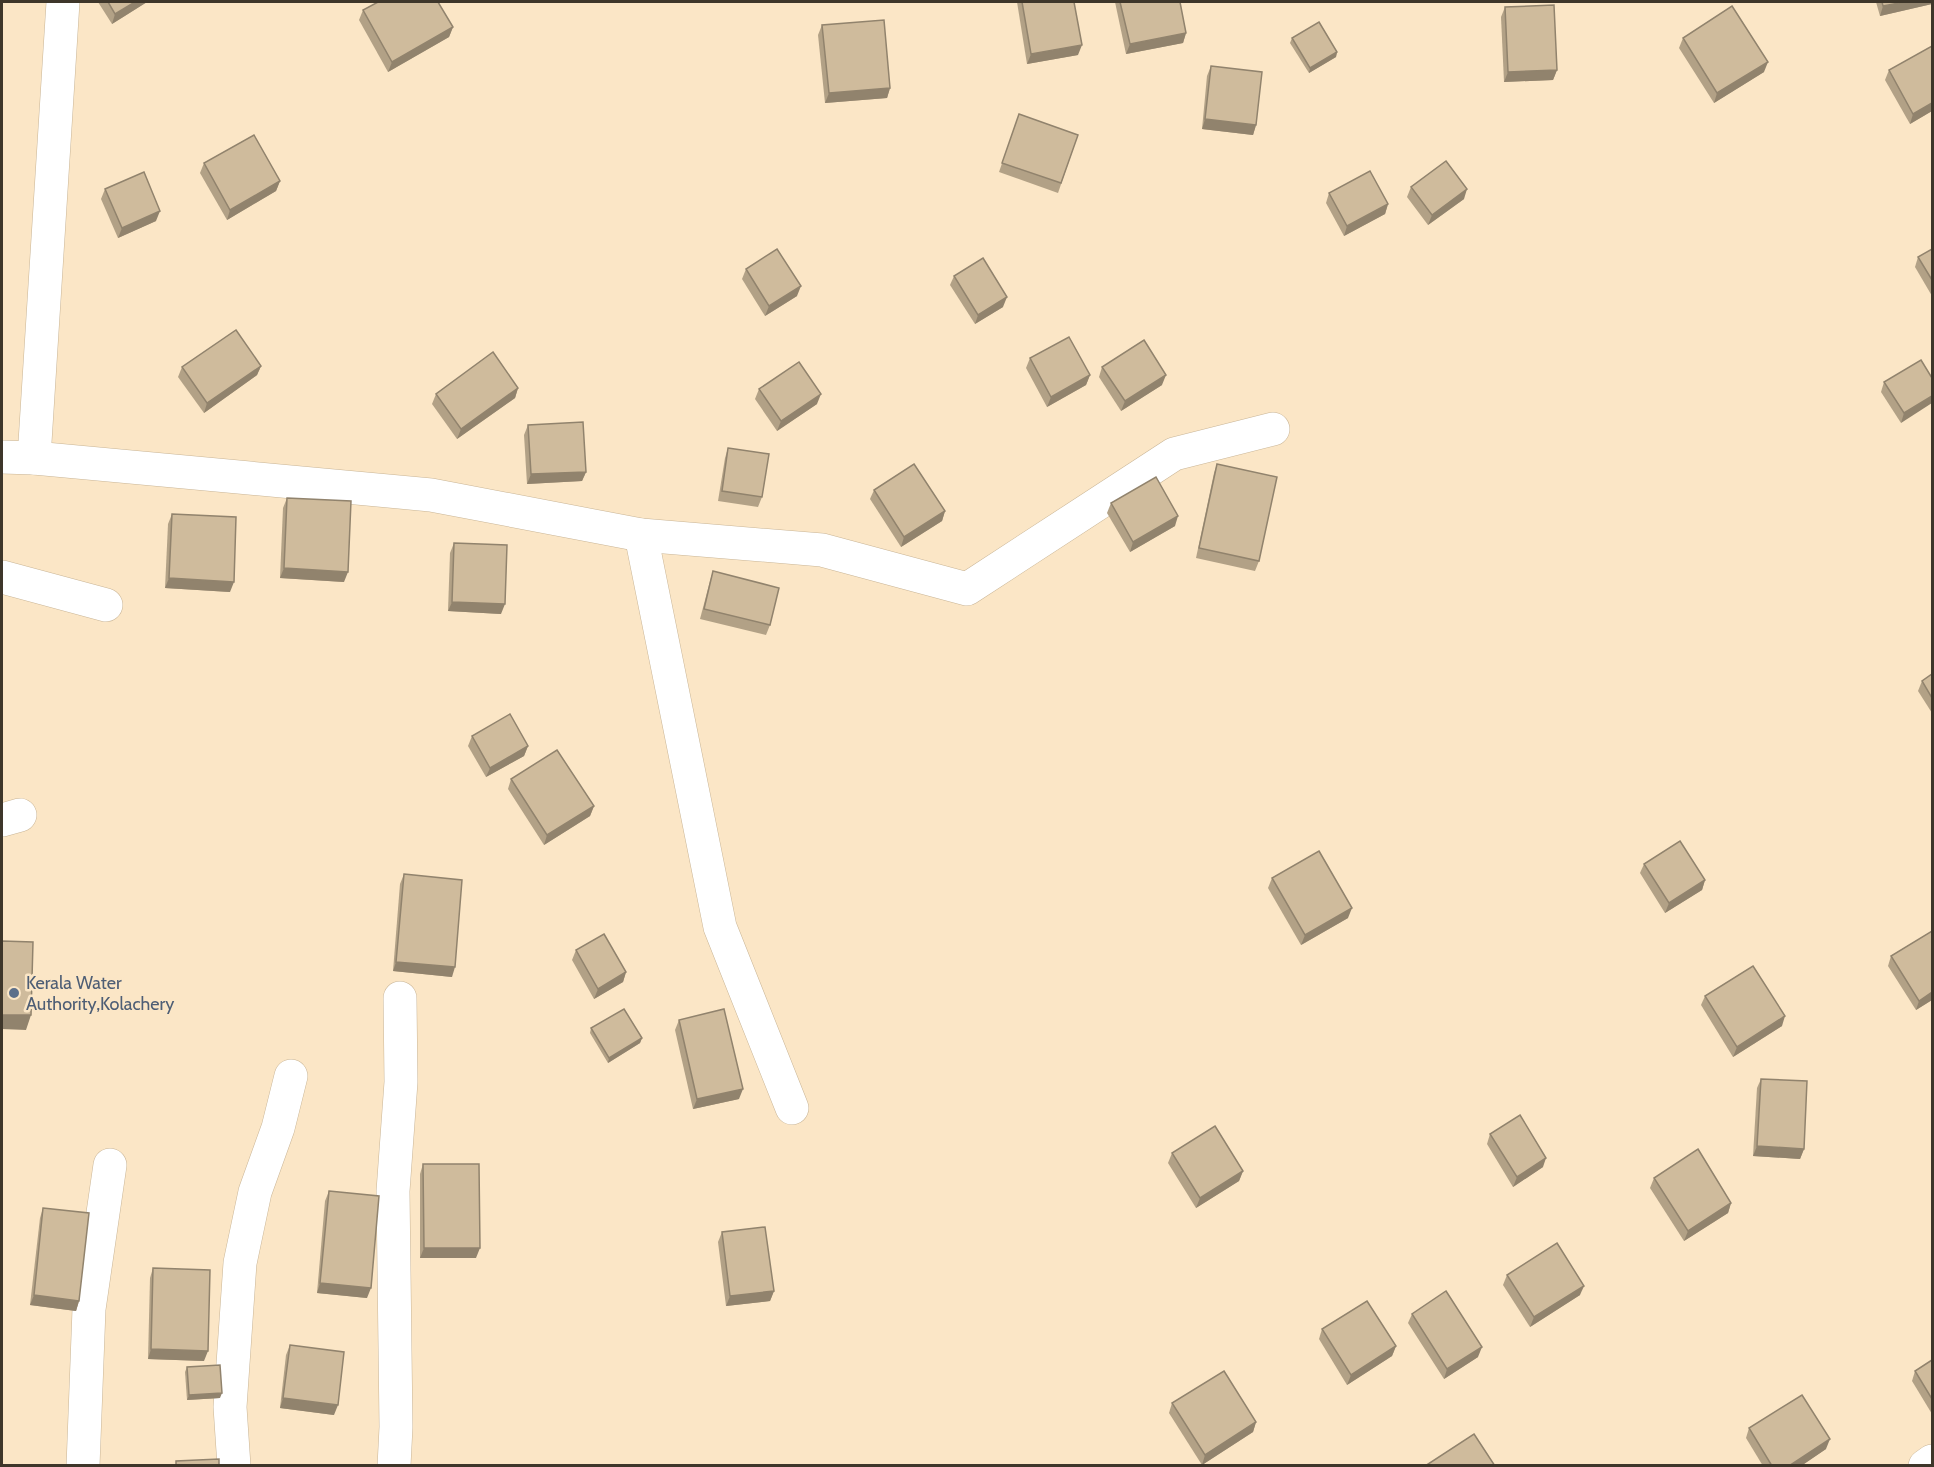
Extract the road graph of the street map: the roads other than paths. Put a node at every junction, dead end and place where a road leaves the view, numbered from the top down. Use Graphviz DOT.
graph roads {
  1 [pos="63,2"];
  2 [pos="1273,429"];
  3 [pos="2,457"];
  4 [pos="34,458"];
  5 [pos="641,535"];
  6 [pos="2,577"];
  7 [pos="106,605"];
  8 [pos="400,998"];
  9 [pos="291,1076"];
  10 [pos="792,1108"];
  11 [pos="110,1164"];
  12 [pos="1932,1461"];
  13 [pos="83,1466"];
  14 [pos="234,1466"];
  15 [pos="394,1466"];
  16 [pos="1925,1466"];
  1 -- 4 [label="street"];
  2 -- 5 [label="street"];
  3 -- 4 [label="street"];
  4 -- 5 [label="street"];
  5 -- 10 [label="street"];
  6 -- 7 [label="street"];
  8 -- 15 [label="street"];
  9 -- 14 [label="street"];
  11 -- 13 [label="street"];
  12 -- 16 [label="street"];
}
